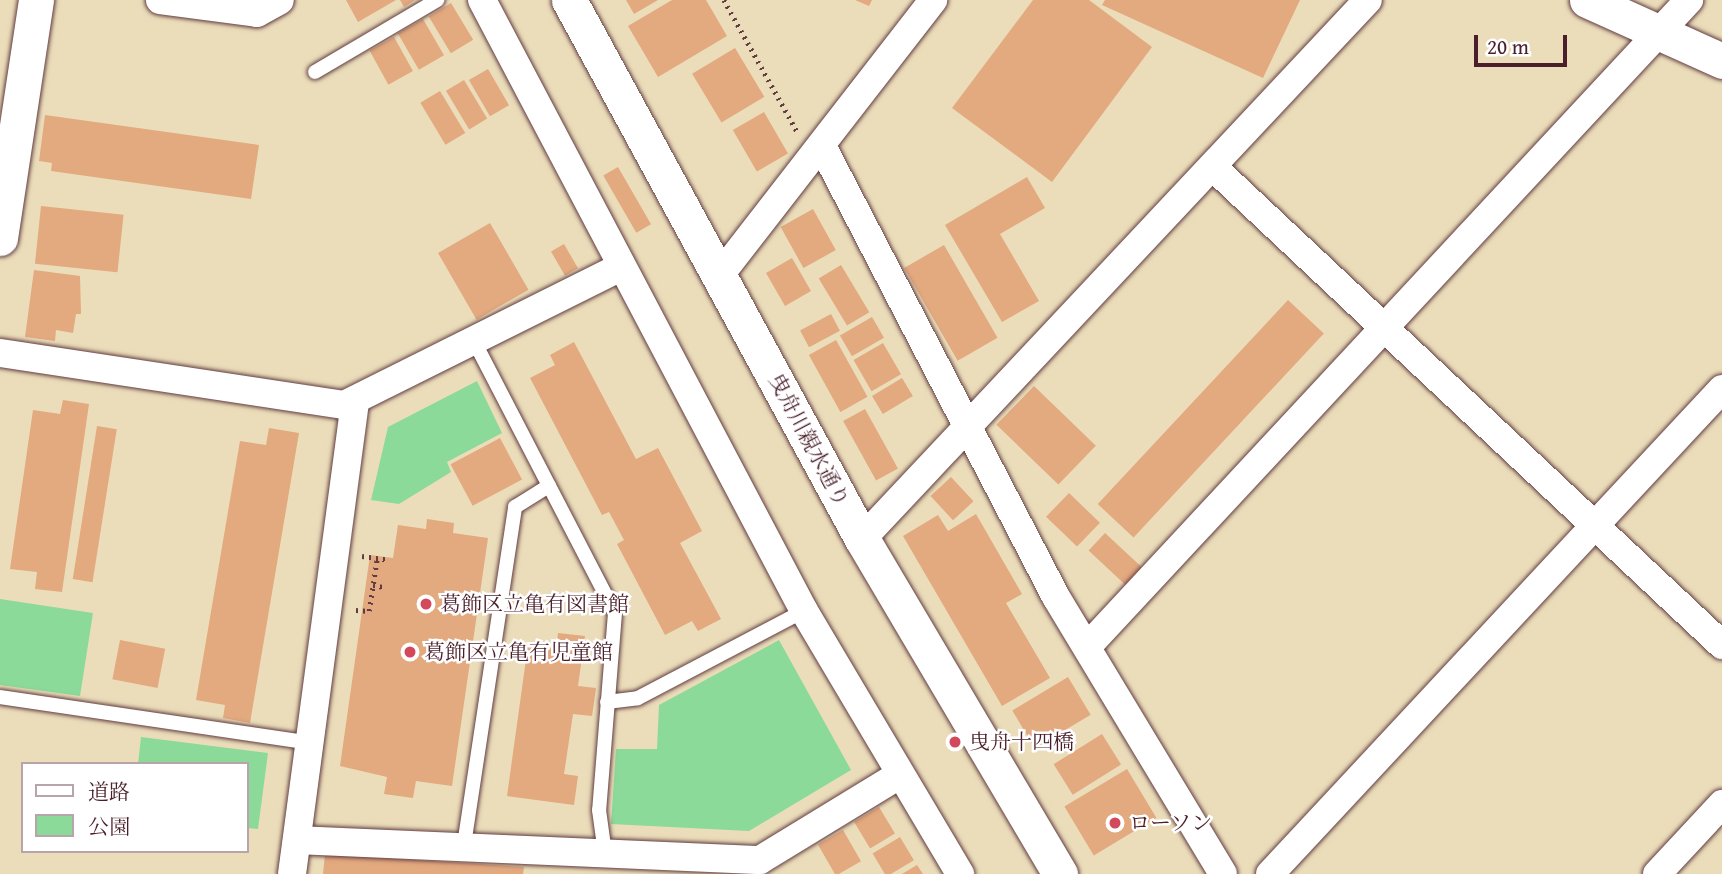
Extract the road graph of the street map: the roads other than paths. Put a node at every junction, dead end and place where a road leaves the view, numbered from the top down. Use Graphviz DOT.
graph roads {
  1 [pos="36,0"];
  2 [pos="160,0"];
  3 [pos="280,0"];
  4 [pos="437,0"];
  5 [pos="482,0"];
  6 [pos="569,0"];
  7 [pos="933,0"];
  8 [pos="1368,0"];
  9 [pos="1587,0"];
  10 [pos="1689,0"];
  11 [pos="1658,33"];
  12 [pos="1722,61"];
  13 [pos="315,72"];
  14 [pos="817,153"];
  15 [pos="1214,168"];
  16 [pos="0,238"];
  17 [pos="621,267"];
  18 [pos="720,275"];
  19 [pos="1382,327"];
  20 [pos="474,341"];
  21 [pos="0,353"];
  22 [pos="1722,389"];
  23 [pos="355,402"];
  24 [pos="967,432"];
  25 [pos="550,486"];
  26 [pos="1595,525"];
  27 [pos="862,539"];
  28 [pos="804,611"];
  29 [pos="1722,645"];
  30 [pos="1087,647"];
  31 [pos="0,697"];
  32 [pos="607,702"];
  33 [pos="310,743"];
  34 [pos="899,775"];
  35 [pos="1722,804"];
  36 [pos="298,840"];
  37 [pos="464,845"];
  38 [pos="605,853"];
  39 [pos="292,874"];
  40 [pos="960,874"];
  41 [pos="1060,874"];
  42 [pos="1223,874"];
  43 [pos="1270,874"];
  44 [pos="1657,874"];
  1 -- 16 [label="street"];
  2 -- 3 [label="street"];
  4 -- 13 [label="lane"];
  5 -- 17 [label="street"];
  6 -- 18 [label="street, 曳舟川親水通り"];
  7 -- 14 [label="street"];
  8 -- 15 [label="street"];
  9 -- 11 [label="street"];
  10 -- 11 [label="street"];
  11 -- 12 [label="street"];
  11 -- 19 [label="street"];
  14 -- 18 [label="street"];
  14 -- 24 [label="street"];
  15 -- 19 [label="street"];
  15 -- 24 [label="street"];
  17 -- 20 [label="street"];
  17 -- 28 [label="street"];
  18 -- 27 [label="street, 曳舟川親水通り"];
  19 -- 26 [label="street"];
  19 -- 30 [label="street"];
  20 -- 23 [label="street"];
  20 -- 25 [label="lane"];
  21 -- 23 [label="street"];
  22 -- 26 [label="street"];
  23 -- 33 [label="street"];
  24 -- 27 [label="street"];
  24 -- 30 [label="street"];
  25 -- 32 [label="lane"];
  25 -- 37 [label="lane"];
  26 -- 29 [label="street"];
  26 -- 43 [label="street"];
  27 -- 41 [label="street, 曳舟川親水通り"];
  28 -- 32 [label="lane"];
  28 -- 34 [label="street"];
  30 -- 42 [label="street"];
  31 -- 33 [label="lane"];
  32 -- 38 [label="lane"];
  33 -- 36 [label="street"];
  34 -- 38 [label="street"];
  34 -- 40 [label="street"];
  35 -- 44 [label="street"];
  36 -- 37 [label="street"];
  36 -- 39 [label="street"];
  37 -- 38 [label="street"];
}
